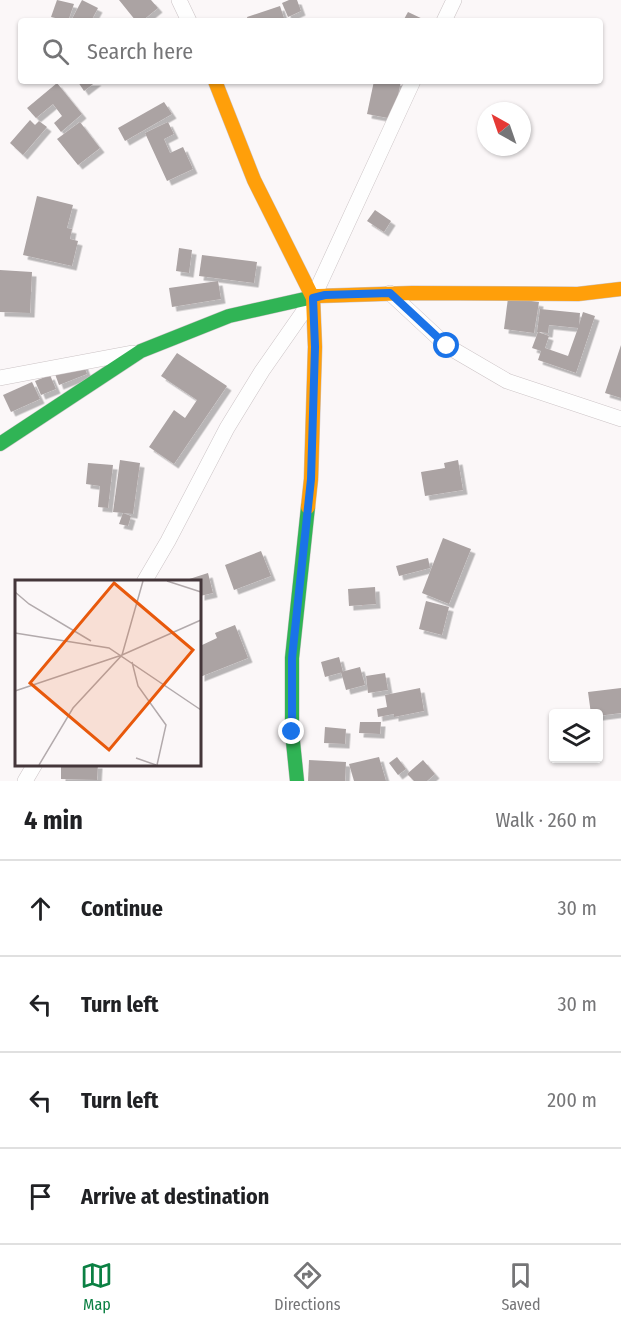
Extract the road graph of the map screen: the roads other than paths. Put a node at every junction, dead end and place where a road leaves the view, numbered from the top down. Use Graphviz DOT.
graph roads {
  1 [pos="179,0"];
  2 [pos="454,0"];
  3 [pos="188,18"];
  4 [pos="445,18"];
  5 [pos="216,84"];
  6 [pos="412,84"];
  7 [pos="621,290"];
  8 [pos="390,293"];
  9 [pos="313,298"];
  10 [pos="141,351"];
  11 [pos="0,378"];
  12 [pos="621,419"];
  13 [pos="0,444"];
  14 [pos="145,580"];
  15 [pos="34,766"];
  16 [pos="25,781"];
  17 [pos="297,781"];
  1 -- 3 [label="street"];
  2 -- 4 [label="street"];
  5 -- 9 [label="street"];
  6 -- 9 [label="street"];
  7 -- 8 [label="street"];
  8 -- 9 [label="street"];
  8 -- 12 [label="street"];
  9 -- 10 [label="street"];
  9 -- 14 [label="street"];
  9 -- 17 [label="street"];
  10 -- 11 [label="street"];
  10 -- 13 [label="street"];
  15 -- 16 [label="street"];
}
